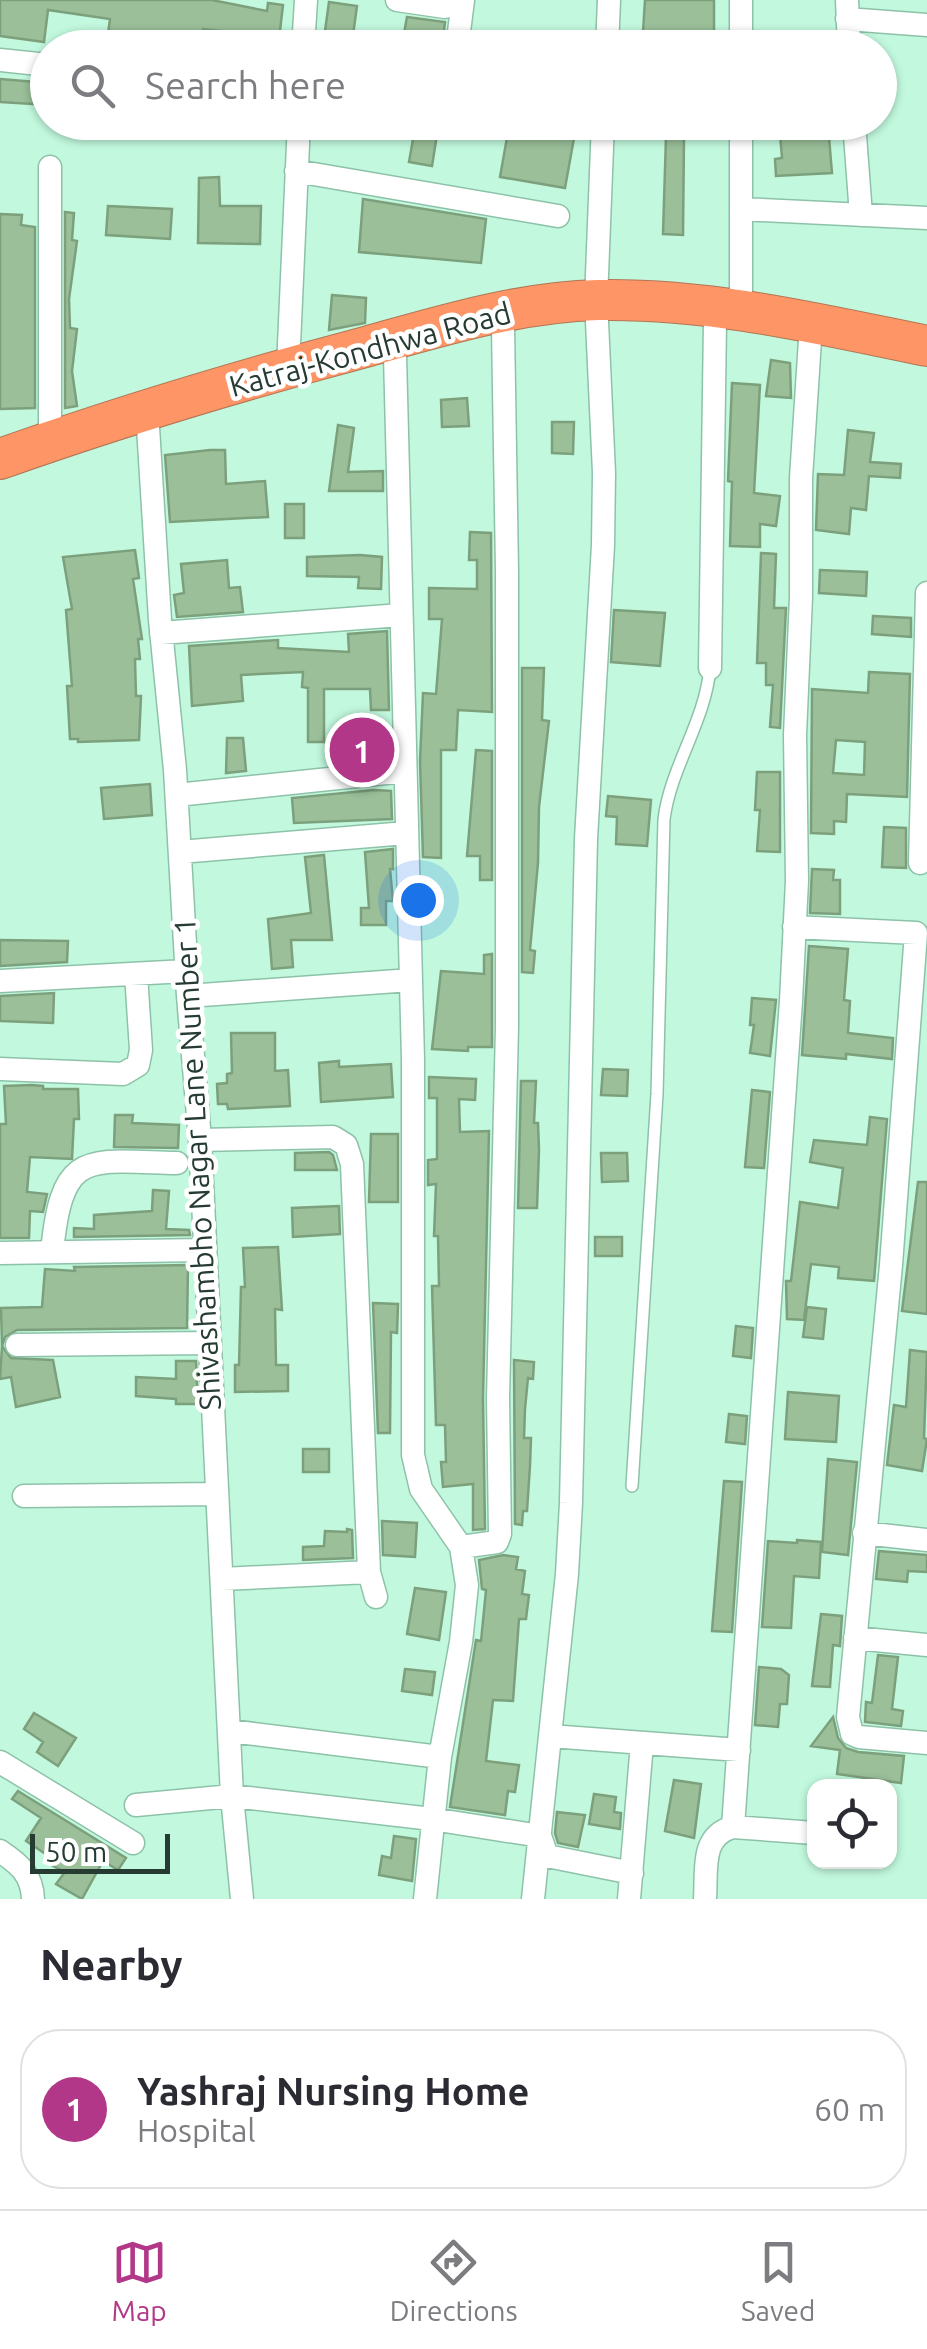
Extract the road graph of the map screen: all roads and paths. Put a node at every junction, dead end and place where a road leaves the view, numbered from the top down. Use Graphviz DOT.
graph roads {
  1 [pos="397,0"];
  2 [pos="446,0"];
  3 [pos="463,0"];
  4 [pos="609,0"];
  5 [pos="741,0"];
  6 [pos="298,1"];
  7 [pos="847,10"];
  8 [pos="927,24"];
  9 [pos="301,30"];
  10 [pos="459,30"];
  11 [pos="608,30"];
  12 [pos="740,30"];
  13 [pos="0,60"];
  14 [pos="30,63"];
  15 [pos="298,140"];
  16 [pos="603,140"];
  17 [pos="741,140"];
  18 [pos="855,140"];
  19 [pos="50,167"];
  20 [pos="296,171"];
  21 [pos="741,209"];
  22 [pos="861,215"];
  23 [pos="558,216"];
  24 [pos="927,218"];
  25 [pos="596,308"];
  26 [pos="728,316"];
  27 [pos="502,327"];
  28 [pos="810,340"];
  29 [pos="927,346"];
  30 [pos="395,355"];
  31 [pos="927,362"];
  32 [pos="288,367"];
  33 [pos="148,420"];
  34 [pos="50,441"];
  35 [pos="0,459"];
  36 [pos="0,474"];
  37 [pos="927,593"];
  38 [pos="401,615"];
  39 [pos="161,634"];
  40 [pos="926,666"];
  41 [pos="710,668"];
  42 [pos="405,771"];
  43 [pos="177,795"];
  44 [pos="406,833"];
  45 [pos="180,852"];
  46 [pos="920,862"];
  47 [pos="794,927"];
  48 [pos="186,971"];
  49 [pos="136,974"];
  50 [pos="410,980"];
  51 [pos="0,982"];
  52 [pos="188,996"];
  53 [pos="0,1069"];
  54 [pos="916,1077"];
  55 [pos="200,1140"];
  56 [pos="177,1163"];
  57 [pos="204,1250"];
  58 [pos="52,1252"];
  59 [pos="0,1253"];
  60 [pos="208,1343"];
  61 [pos="17,1345"];
  62 [pos="632,1486"];
  63 [pos="217,1494"];
  64 [pos="24,1496"];
  65 [pos="864,1533"];
  66 [pos="927,1540"];
  67 [pos="461,1547"];
  68 [pos="370,1572"];
  69 [pos="222,1579"];
  70 [pos="376,1597"];
  71 [pos="855,1638"];
  72 [pos="927,1646"];
  73 [pos="230,1731"];
  74 [pos="550,1736"];
  75 [pos="642,1743"];
  76 [pos="927,1743"];
  77 [pos="739,1750"];
  78 [pos="440,1757"];
  79 [pos="0,1762"];
  80 [pos="232,1796"];
  81 [pos="136,1805"];
  82 [pos="432,1819"];
  83 [pos="734,1826"];
  84 [pos="807,1832"];
  85 [pos="540,1836"];
  86 [pos="133,1843"];
  87 [pos="0,1851"];
  88 [pos="632,1873"];
  89 [pos="32,1899"];
  90 [pos="242,1899"];
  91 [pos="425,1899"];
  92 [pos="533,1899"];
  93 [pos="630,1899"];
  94 [pos="705,1899"];
  1 -- 2 [label="street"];
  3 -- 10 [label="street"];
  4 -- 11 [label="street"];
  5 -- 12 [label="street"];
  6 -- 9 [label="street"];
  7 -- 8 [label="street"];
  13 -- 14 [label="street"];
  15 -- 20 [label="street"];
  16 -- 25 [label="street"];
  17 -- 21 [label="street"];
  18 -- 22 [label="street"];
  19 -- 34 [label="street"];
  20 -- 23 [label="street"];
  20 -- 32 [label="street"];
  21 -- 22 [label="street"];
  21 -- 26 [label="street"];
  22 -- 24 [label="street"];
  25 -- 26 [label="highway, Katraj-Kondhwa Road"];
  25 -- 27 [label="highway, Katraj-Kondhwa Road"];
  25 -- 32 [label="highway, Katraj-Kondhwa Road"];
  25 -- 74 [label="street"];
  26 -- 28 [label="highway"];
  26 -- 29 [label="highway, Katraj-Kondhwa Road"];
  26 -- 41 [label="street"];
  27 -- 30 [label="highway, Katraj-Kondhwa Road"];
  27 -- 67 [label="street"];
  28 -- 31 [label="highway"];
  28 -- 47 [label="street"];
  30 -- 33 [label="highway, Katraj-Kondhwa Road"];
  30 -- 38 [label="street"];
  32 -- 33 [label="highway, Katraj-Kondhwa Road"];
  33 -- 34 [label="highway, Katraj-Kondhwa Road"];
  33 -- 36 [label="highway, Katraj-Kondhwa Road"];
  33 -- 39 [label="street, Shivashambho Nagar Lane Number 1"];
  34 -- 35 [label="highway, Katraj-Kondhwa Road"];
  37 -- 40 [label="street"];
  38 -- 39 [label="street"];
  38 -- 42 [label="street"];
  39 -- 43 [label="street, Shivashambho Nagar Lane Number 1"];
  40 -- 46 [label="street"];
  41 -- 62 [label="lane"];
  42 -- 43 [label="street"];
  42 -- 44 [label="street"];
  43 -- 45 [label="street, Shivashambho Nagar Lane Number 1"];
  44 -- 45 [label="street"];
  44 -- 50 [label="street"];
  45 -- 48 [label="street, Shivashambho Nagar Lane Number 1"];
  47 -- 54 [label="street"];
  47 -- 77 [label="street"];
  48 -- 49 [label="street"];
  48 -- 52 [label="street, Shivashambho Nagar Lane Number 1"];
  49 -- 51 [label="street"];
  49 -- 53 [label="street"];
  50 -- 52 [label="street"];
  50 -- 67 [label="street"];
  52 -- 55 [label="street, Shivashambho Nagar Lane Number 1"];
  54 -- 65 [label="street"];
  55 -- 57 [label="street, Shivashambho Nagar Lane Number 1"];
  55 -- 68 [label="street"];
  56 -- 58 [label="street"];
  57 -- 58 [label="street"];
  57 -- 60 [label="street, Shivashambho Nagar Lane Number 1"];
  58 -- 59 [label="street"];
  60 -- 61 [label="street"];
  60 -- 63 [label="street, Shivashambho Nagar Lane Number 1"];
  63 -- 64 [label="street"];
  63 -- 69 [label="street, Shivashambho Nagar Lane Number 1"];
  65 -- 66 [label="street"];
  65 -- 71 [label="street"];
  67 -- 78 [label="street"];
  68 -- 69 [label="street"];
  68 -- 70 [label="street"];
  69 -- 73 [label="street, Shivashambho Nagar Lane Number 1"];
  71 -- 72 [label="street"];
  71 -- 76 [label="street"];
  73 -- 78 [label="street"];
  73 -- 80 [label="street, Shivashambho Nagar Lane Number 1"];
  74 -- 75 [label="street"];
  74 -- 85 [label="street"];
  75 -- 77 [label="street"];
  75 -- 88 [label="street"];
  77 -- 83 [label="street"];
  78 -- 82 [label="street"];
  79 -- 86 [label="street"];
  80 -- 81 [label="street"];
  80 -- 82 [label="street"];
  80 -- 90 [label="street, Shivashambho Nagar Lane Number 1"];
  82 -- 85 [label="street"];
  82 -- 91 [label="street"];
  83 -- 84 [label="street"];
  83 -- 94 [label="street"];
  85 -- 88 [label="street"];
  85 -- 92 [label="street"];
  87 -- 89 [label="street"];
  88 -- 93 [label="street"];
}
